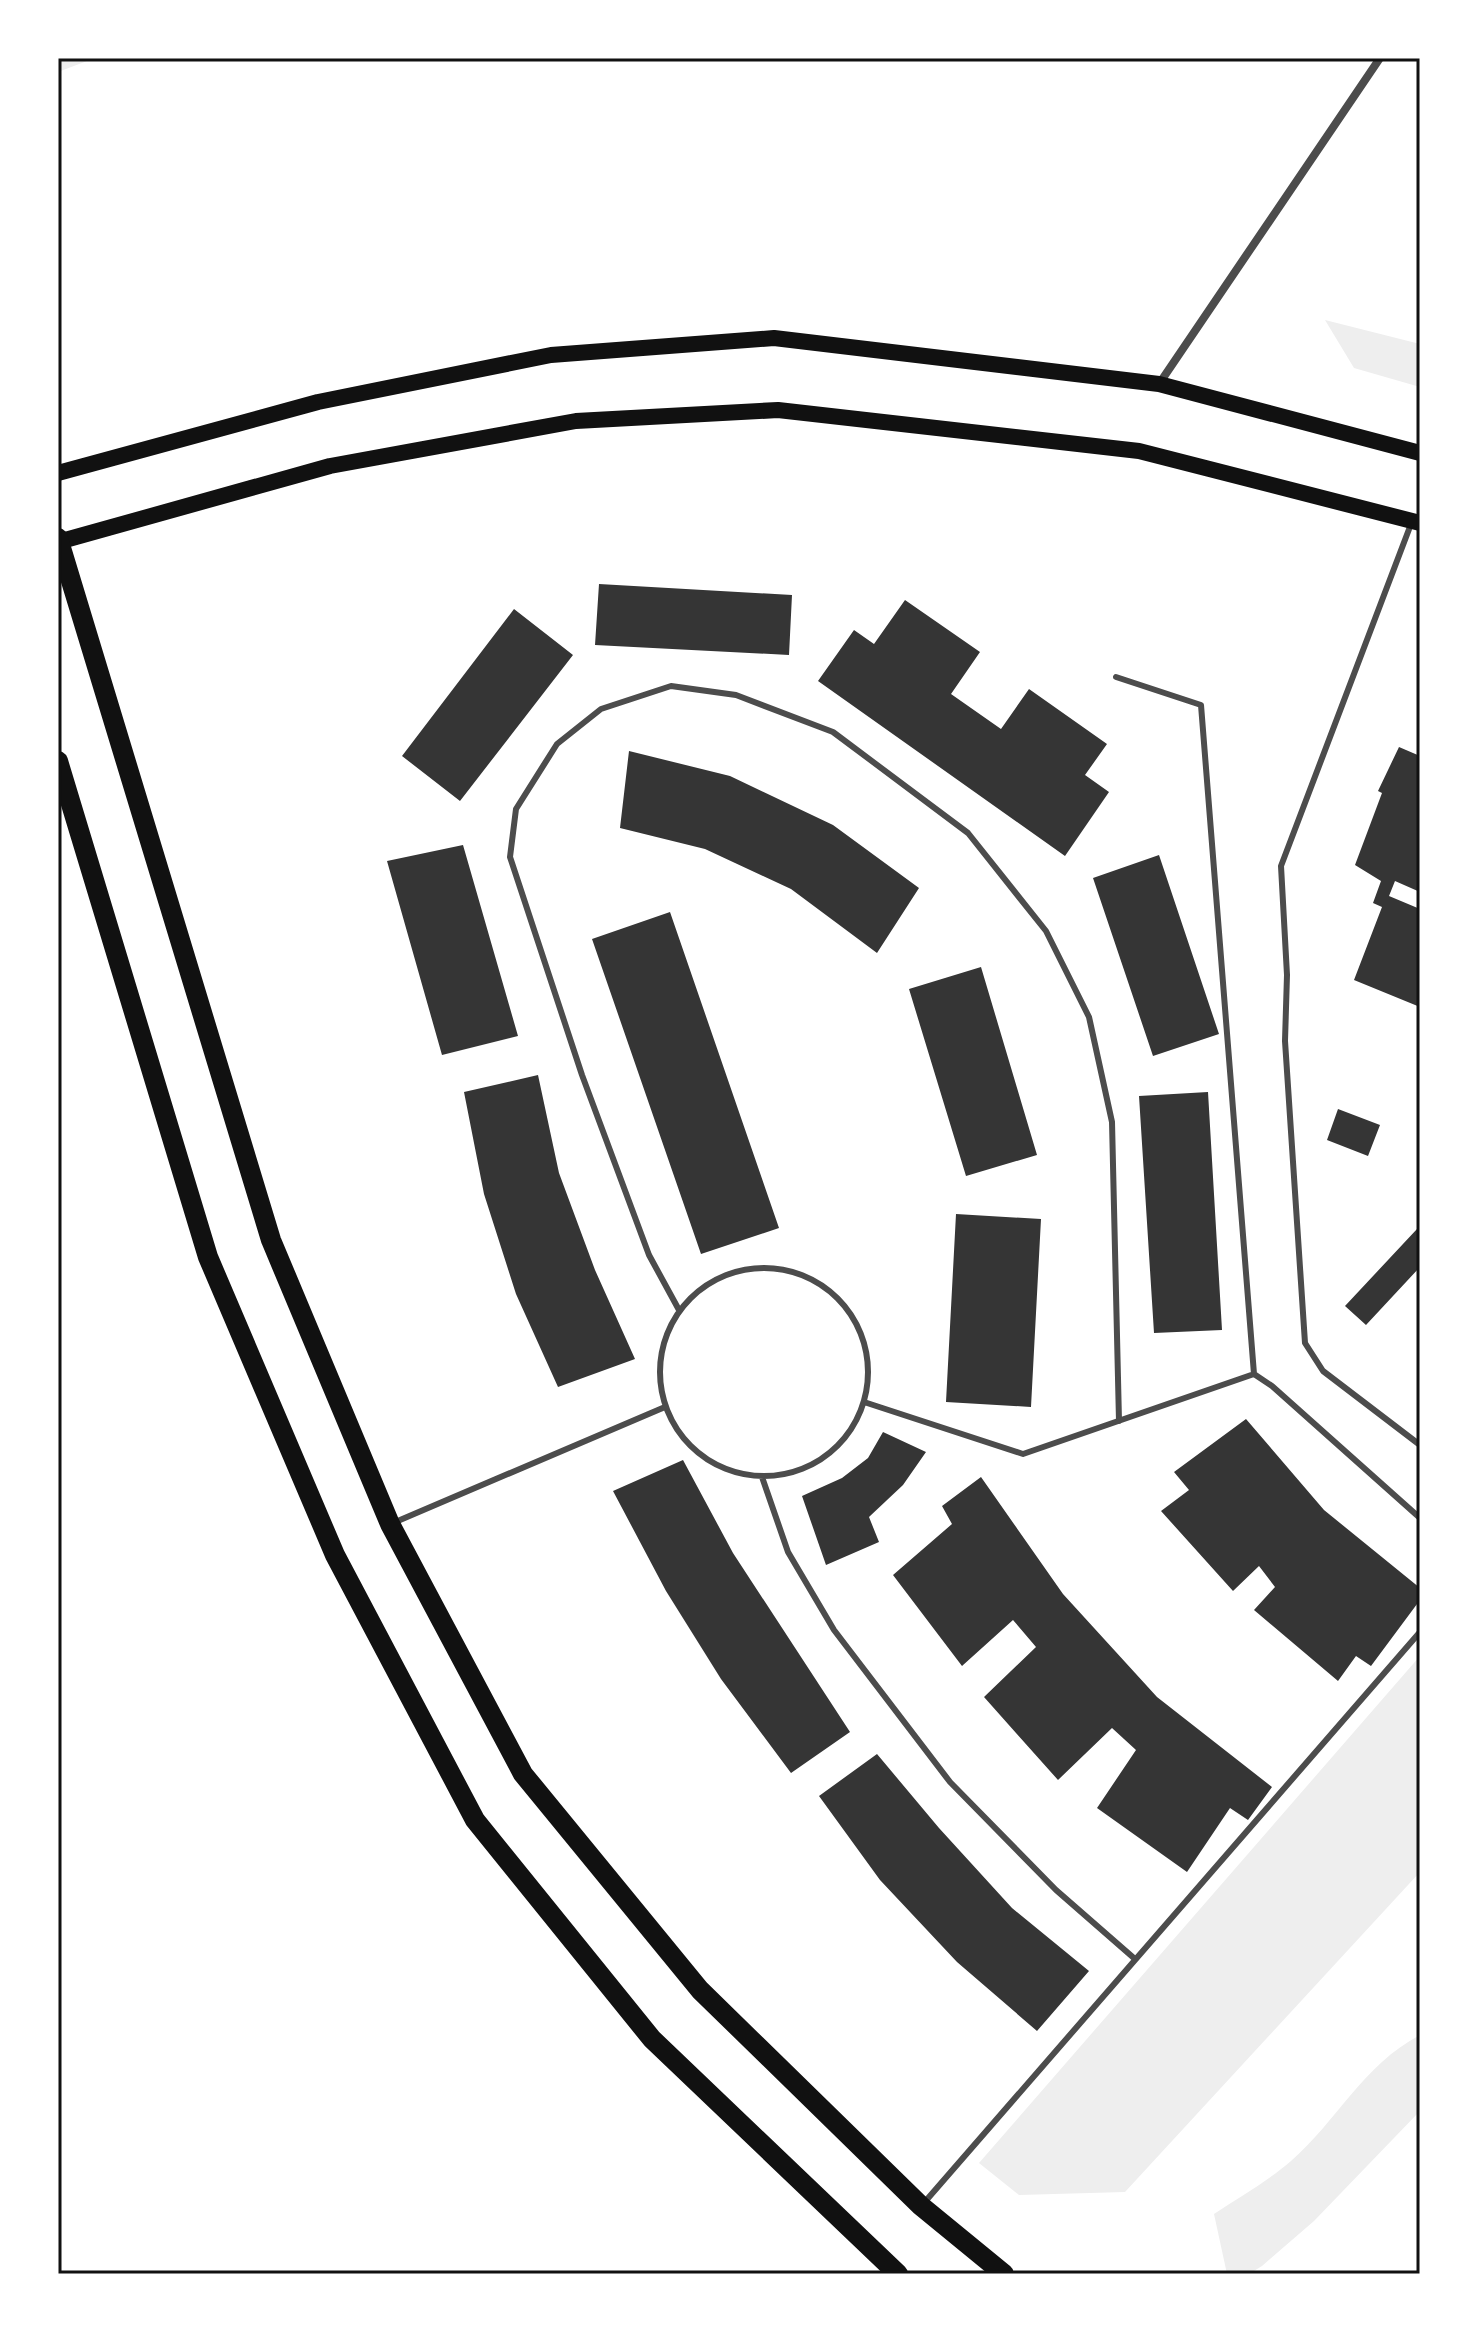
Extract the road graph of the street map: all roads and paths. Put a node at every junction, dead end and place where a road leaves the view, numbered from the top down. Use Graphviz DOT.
graph roads {
  1 [pos="1380,58"];
  2 [pos="1159,384"];
  3 [pos="1420,453"];
  4 [pos="58,473"];
  5 [pos="1416,522"];
  6 [pos="58,541"];
  7 [pos="1116,677"];
  8 [pos="58,761"];
  9 [pos="679,1310"];
  10 [pos="1254,1374"];
  11 [pos="864,1402"];
  12 [pos="665,1407"];
  13 [pos="1119,1421"];
  14 [pos="1420,1445"];
  15 [pos="762,1477"];
  16 [pos="1420,1518"];
  17 [pos="390,1524"];
  18 [pos="1420,1632"];
  19 [pos="1135,1959"];
  20 [pos="921,2206"];
  21 [pos="898,2274"];
  22 [pos="1004,2274"];
  1 -- 2 [label="street"];
  2 -- 3 [label="main road"];
  2 -- 4 [label="main road"];
  5 -- 6 [label="main road"];
  5 -- 14 [label="lane"];
  6 -- 17 [label="main road"];
  7 -- 10 [label="lane"];
  8 -- 21 [label="main road"];
  9 -- 11 [label="lane"];
  9 -- 12 [label="lane"];
  9 -- 13 [label="lane"];
  10 -- 13 [label="lane"];
  10 -- 16 [label="lane"];
  11 -- 13 [label="lane"];
  11 -- 15 [label="lane"];
  12 -- 15 [label="lane"];
  12 -- 17 [label="lane"];
  15 -- 19 [label="lane"];
  17 -- 20 [label="main road"];
  18 -- 19 [label="lane"];
  19 -- 20 [label="lane"];
  20 -- 22 [label="main road"];
}
